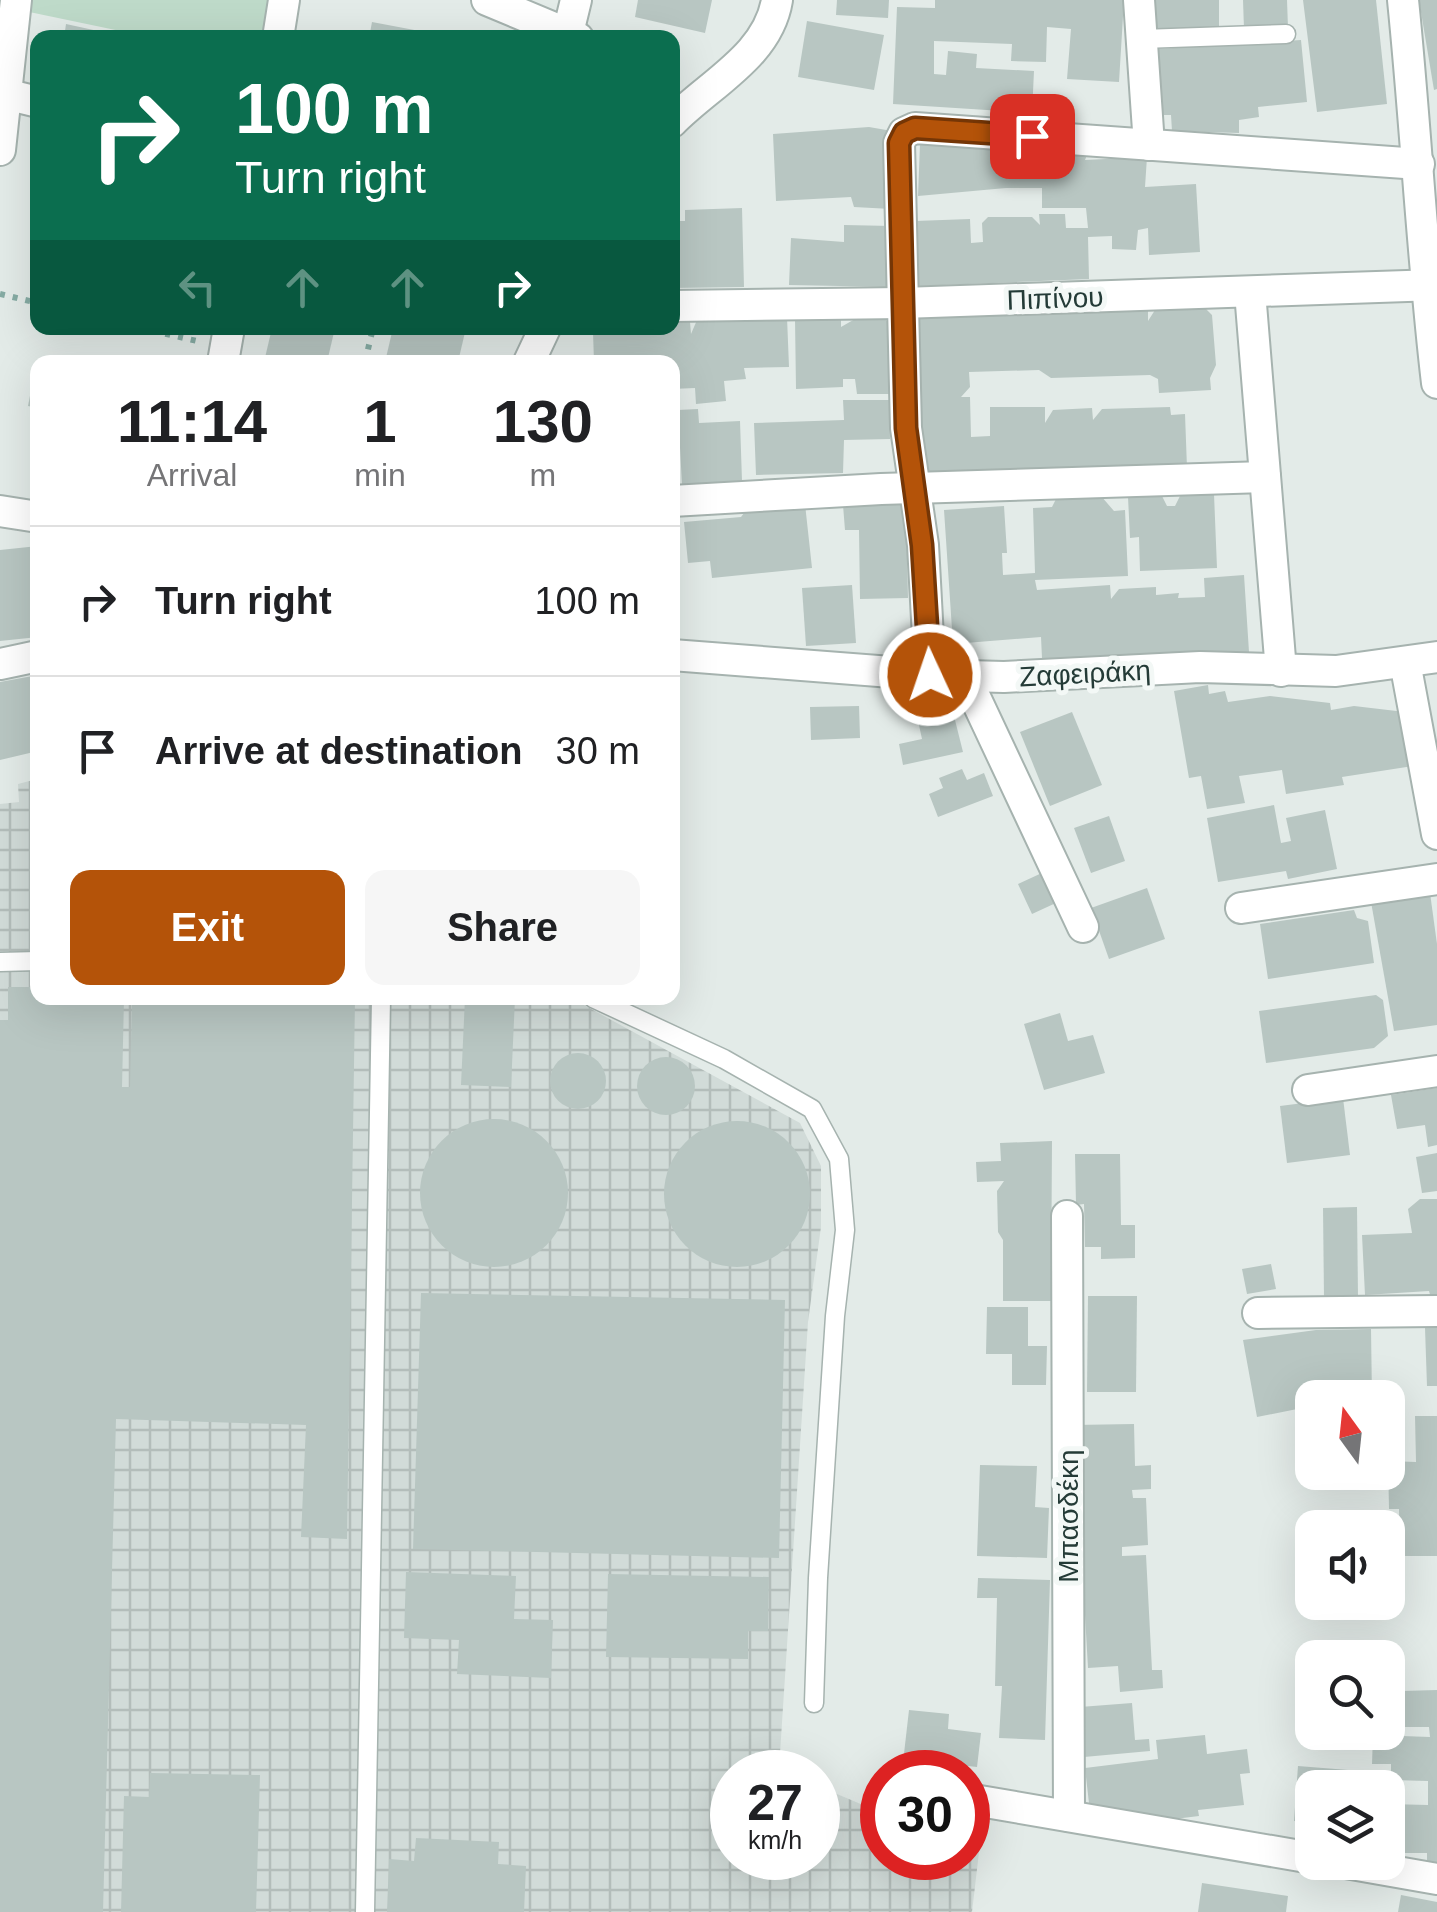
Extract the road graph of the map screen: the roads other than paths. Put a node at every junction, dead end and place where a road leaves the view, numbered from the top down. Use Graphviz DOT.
graph roads {
  1 [pos="16,0"];
  2 [pos="284,0"];
  3 [pos="487,0"];
  4 [pos="576,0"];
  5 [pos="777,0"];
  6 [pos="1139,0"];
  7 [pos="1403,0"];
  8 [pos="279,30"];
  9 [pos="561,30"];
  10 [pos="573,30"];
  11 [pos="1286,34"];
  12 [pos="1142,40"];
  13 [pos="684,92"];
  14 [pos="5,94"];
  15 [pos="30,100"];
  16 [pos="1148,145"];
  17 [pos="0,150"];
  18 [pos="1420,164"];
  19 [pos="1431,286"];
  20 [pos="1250,292"];
  21 [pos="902,303"];
  22 [pos="680,306"];
  23 [pos="1437,384"];
  24 [pos="1265,477"];
  25 [pos="914,488"];
  26 [pos="680,501"];
  27 [pos="0,511"];
  28 [pos="30,515"];
  29 [pos="680,656"];
  30 [pos="1437,657"];
  31 [pos="30,658"];
  32 [pos="1406,662"];
  33 [pos="0,664"];
  34 [pos="1281,670"];
  35 [pos="930,675"];
  36 [pos="965,676"];
  37 [pos="1437,834"];
  38 [pos="1437,879"];
  39 [pos="1240,908"];
  40 [pos="1083,927"];
  41 [pos="30,961"];
  42 [pos="0,962"];
  43 [pos="381,1005"];
  44 [pos="608,1005"];
  45 [pos="1437,1071"];
  46 [pos="1308,1090"];
  47 [pos="1067,1216"];
  48 [pos="1437,1311"];
  49 [pos="1258,1313"];
  50 [pos="814,1703"];
  51 [pos="990,1802"];
  52 [pos="1069,1816"];
  53 [pos="1295,1855"];
  54 [pos="1405,1873"];
  55 [pos="1437,1879"];
  56 [pos="366,1912"];
  1 -- 14 [label="street"];
  2 -- 8 [label="street"];
  3 -- 9 [label="street"];
  4 -- 10 [label="street"];
  5 -- 13 [label="street"];
  6 -- 12 [label="street"];
  7 -- 18 [label="street"];
  11 -- 12 [label="lane"];
  12 -- 16 [label="street"];
  14 -- 15 [label="street"];
  14 -- 17 [label="street"];
  16 -- 18 [label="street"];
  16 -- 21 [label="street"];
  18 -- 19 [label="street"];
  19 -- 20 [label="street, Πιπίνου"];
  19 -- 23 [label="street"];
  20 -- 21 [label="street, Πιπίνου"];
  20 -- 24 [label="street"];
  21 -- 22 [label="street, Πιπίνου"];
  21 -- 25 [label="street"];
  24 -- 25 [label="street"];
  24 -- 34 [label="street"];
  25 -- 26 [label="street"];
  25 -- 35 [label="street"];
  27 -- 28 [label="street"];
  29 -- 35 [label="street, Ζαφειράκη"];
  30 -- 32 [label="street, Ζαφειράκη"];
  31 -- 33 [label="street"];
  32 -- 34 [label="street, Ζαφειράκη"];
  32 -- 37 [label="street"];
  34 -- 36 [label="street, Ζαφειράκη"];
  35 -- 36 [label="street, Ζαφειράκη"];
  36 -- 40 [label="street"];
  38 -- 39 [label="street"];
  41 -- 42 [label="lane"];
  43 -- 56 [label="lane"];
  44 -- 50 [label="lane"];
  45 -- 46 [label="street"];
  47 -- 52 [label="street, Μπασδέκη"];
  48 -- 49 [label="street"];
  51 -- 52 [label="street"];
  52 -- 53 [label="street"];
  54 -- 55 [label="street"];
}
